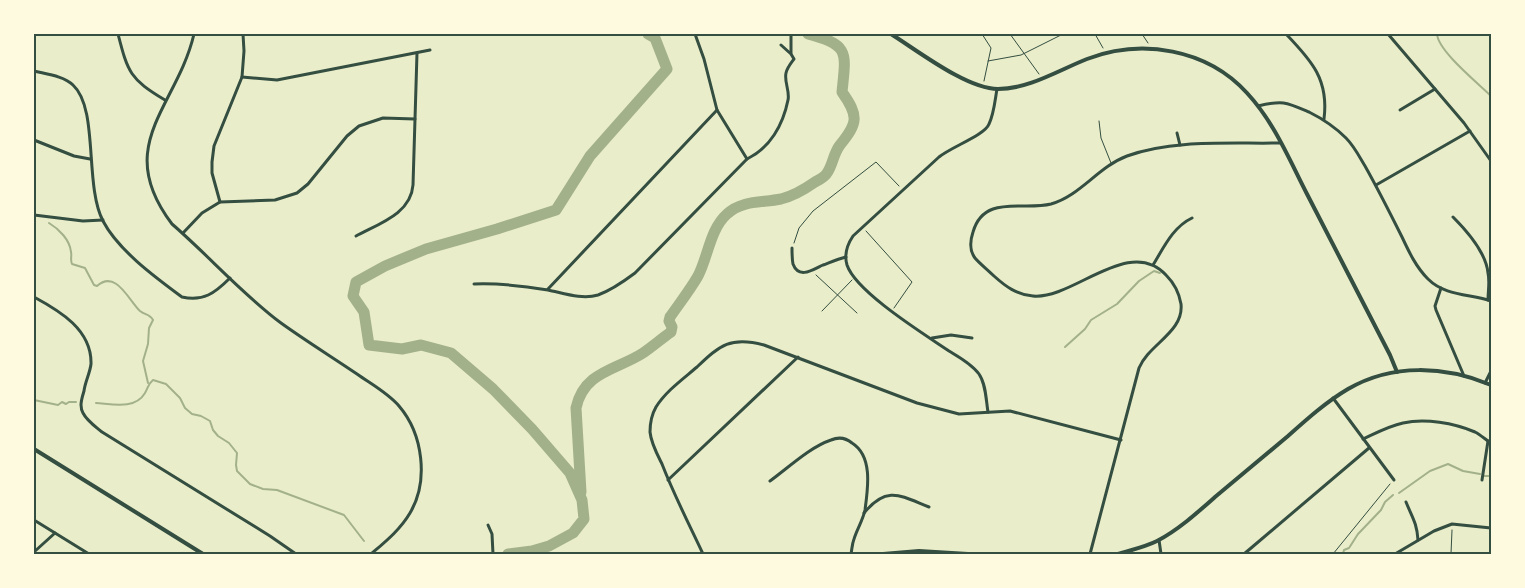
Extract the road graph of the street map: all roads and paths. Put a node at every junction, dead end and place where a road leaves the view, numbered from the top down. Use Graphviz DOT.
graph roads {
  1 [pos="118,34"];
  2 [pos="194,34"];
  3 [pos="243,34"];
  4 [pos="695,34"];
  5 [pos="791,34"];
  6 [pos="891,34"];
  7 [pos="982,34"];
  8 [pos="1010,34"];
  9 [pos="1063,34"];
  10 [pos="1095,34"];
  11 [pos="1142,34"];
  12 [pos="1286,34"];
  13 [pos="1388,34"];
  14 [pos="781,45"];
  15 [pos="1150,48"];
  16 [pos="430,50"];
  17 [pos="418,53"];
  18 [pos="792,54"];
  19 [pos="1024,54"];
  20 [pos="1106,54"];
  21 [pos="988,62"];
  22 [pos="34,70"];
  23 [pos="242,77"];
  24 [pos="1043,78"];
  25 [pos="983,86"];
  26 [pos="997,89"];
  27 [pos="1435,89"];
  28 [pos="165,100"];
  29 [pos="1258,106"];
  30 [pos="717,110"];
  31 [pos="1400,110"];
  32 [pos="415,119"];
  33 [pos="1324,119"];
  34 [pos="1099,121"];
  35 [pos="1470,131"];
  36 [pos="1177,132"];
  37 [pos="34,140"];
  38 [pos="1281,143"];
  39 [pos="1180,145"];
  40 [pos="90,159"];
  41 [pos="747,159"];
  42 [pos="1491,161"];
  43 [pos="1112,164"];
  44 [pos="1376,185"];
  45 [pos="903,190"];
  46 [pos="220,202"];
  47 [pos="34,214"];
  48 [pos="1453,217"];
  49 [pos="1192,218"];
  50 [pos="102,220"];
  51 [pos="863,226"];
  52 [pos="184,233"];
  53 [pos="356,236"];
  54 [pos="792,248"];
  55 [pos="846,257"];
  56 [pos="1153,265"];
  57 [pos="812,271"];
  58 [pos="854,277"];
  59 [pos="230,278"];
  60 [pos="474,284"];
  61 [pos="1441,288"];
  62 [pos="547,290"];
  63 [pos="837,295"];
  64 [pos="34,297"];
  65 [pos="1490,301"];
  66 [pos="822,310"];
  67 [pos="892,311"];
  68 [pos="857,313"];
  69 [pos="931,338"];
  70 [pos="972,338"];
  71 [pos="798,357"];
  72 [pos="1491,371"];
  73 [pos="1397,372"];
  74 [pos="1464,376"];
  75 [pos="1485,383"];
  76 [pos="1491,385"];
  77 [pos="1333,398"];
  78 [pos="988,412"];
  79 [pos="1363,439"];
  80 [pos="1121,440"];
  81 [pos="1490,442"];
  82 [pos="1369,448"];
  83 [pos="34,449"];
  84 [pos="668,480"];
  85 [pos="1394,480"];
  86 [pos="1482,480"];
  87 [pos="770,481"];
  88 [pos="1406,502"];
  89 [pos="929,507"];
  90 [pos="864,513"];
  91 [pos="34,520"];
  92 [pos="1452,524"];
  93 [pos="488,525"];
  94 [pos="1491,528"];
  95 [pos="55,532"];
  96 [pos="1159,540"];
  97 [pos="1418,540"];
  98 [pos="34,552"];
  99 [pos="943,553"];
  100 [pos="89,554"];
  101 [pos="203,554"];
  102 [pos="296,554"];
  103 [pos="371,554"];
  104 [pos="493,554"];
  105 [pos="703,554"];
  106 [pos="851,554"];
  107 [pos="883,554"];
  108 [pos="968,554"];
  109 [pos="1090,554"];
  110 [pos="1118,554"];
  111 [pos="1161,554"];
  112 [pos="1244,554"];
  113 [pos="1333,554"];
  114 [pos="1395,554"];
  115 [pos="1451,554"];
  1 -- 28 [label="street"];
  2 -- 28 [label="street"];
  3 -- 23 [label="street"];
  4 -- 30 [label="street"];
  5 -- 18 [label="street"];
  6 -- 25 [label="street"];
  7 -- 21 [label="path"];
  8 -- 19 [label="path"];
  9 -- 19 [label="path"];
  10 -- 20 [label="path"];
  11 -- 15 [label="path"];
  12 -- 33 [label="street"];
  13 -- 27 [label="street"];
  14 -- 18 [label="street"];
  15 -- 20 [label="street"];
  15 -- 29 [label="street"];
  16 -- 17 [label="street"];
  17 -- 23 [label="street"];
  17 -- 32 [label="street"];
  18 -- 41 [label="street"];
  19 -- 21 [label="path"];
  19 -- 24 [label="path"];
  20 -- 24 [label="street"];
  21 -- 25 [label="path"];
  22 -- 40 [label="street"];
  23 -- 46 [label="street"];
  24 -- 26 [label="street"];
  25 -- 26 [label="street"];
  26 -- 45 [label="street"];
  27 -- 31 [label="street"];
  27 -- 35 [label="street"];
  28 -- 52 [label="street"];
  29 -- 33 [label="street"];
  29 -- 38 [label="street"];
  30 -- 41 [label="street"];
  30 -- 62 [label="street"];
  32 -- 46 [label="street"];
  32 -- 53 [label="street"];
  33 -- 44 [label="street"];
  34 -- 43 [label="lane"];
  35 -- 42 [label="street"];
  35 -- 44 [label="street"];
  36 -- 39 [label="street"];
  37 -- 40 [label="street"];
  38 -- 39 [label="street"];
  38 -- 73 [label="street"];
  39 -- 43 [label="street"];
  40 -- 50 [label="street"];
  41 -- 62 [label="street"];
  43 -- 56 [label="street"];
  44 -- 61 [label="street"];
  45 -- 51 [label="street"];
  45 -- 54 [label="path"];
  46 -- 52 [label="street"];
  47 -- 50 [label="street"];
  48 -- 65 [label="street"];
  49 -- 56 [label="street"];
  50 -- 59 [label="street"];
  51 -- 55 [label="street"];
  51 -- 67 [label="path"];
  52 -- 59 [label="street"];
  54 -- 57 [label="street"];
  55 -- 57 [label="street"];
  55 -- 58 [label="street"];
  56 -- 80 [label="street"];
  57 -- 63 [label="path"];
  58 -- 63 [label="path"];
  58 -- 67 [label="street"];
  59 -- 103 [label="street"];
  60 -- 62 [label="street"];
  61 -- 65 [label="street"];
  61 -- 74 [label="street"];
  63 -- 66 [label="path"];
  63 -- 68 [label="path"];
  64 -- 102 [label="street"];
  67 -- 69 [label="street"];
  69 -- 70 [label="street"];
  69 -- 78 [label="street"];
  71 -- 78 [label="street"];
  71 -- 84 [label="street"];
  71 -- 84 [label="street"];
  72 -- 75 [label="street"];
  73 -- 74 [label="street"];
  73 -- 77 [label="street"];
  74 -- 75 [label="street"];
  75 -- 76 [label="street"];
  77 -- 79 [label="street"];
  77 -- 96 [label="street"];
  78 -- 80 [label="street"];
  79 -- 81 [label="street"];
  79 -- 82 [label="street"];
  80 -- 109 [label="street"];
  81 -- 86 [label="street"];
  82 -- 85 [label="street"];
  82 -- 112 [label="street"];
  83 -- 101 [label="street"];
  84 -- 105 [label="street"];
  85 -- 113 [label="path"];
  87 -- 90 [label="street"];
  88 -- 97 [label="street"];
  89 -- 90 [label="street"];
  90 -- 106 [label="street"];
  91 -- 95 [label="street"];
  92 -- 94 [label="street"];
  92 -- 97 [label="street"];
  92 -- 115 [label="path"];
  93 -- 104 [label="street"];
  95 -- 98 [label="street"];
  95 -- 100 [label="street"];
  96 -- 110 [label="street"];
  96 -- 111 [label="street"];
  97 -- 114 [label="street"];
  99 -- 107 [label="street"];
  99 -- 108 [label="street"];
}
